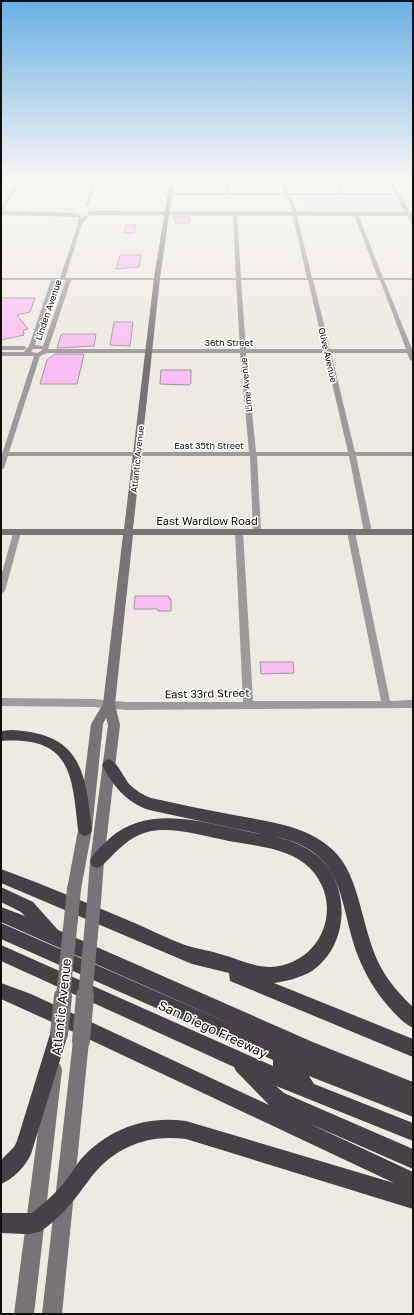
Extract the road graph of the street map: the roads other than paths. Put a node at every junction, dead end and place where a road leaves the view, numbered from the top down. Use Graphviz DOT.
graph roads {
  1 [pos="74,241"];
  2 [pos="162,241"];
  3 [pos="237,241"];
  4 [pos="301,241"];
  5 [pos="367,241"];
  6 [pos="54,278"];
  7 [pos="62,278"];
  8 [pos="69,278"];
  9 [pos="157,278"];
  10 [pos="239,278"];
  11 [pos="310,278"];
  12 [pos="1,279"];
  13 [pos="382,279"];
  14 [pos="413,279"];
  15 [pos="1,348"];
  16 [pos="46,350"];
  17 [pos="32,351"];
  18 [pos="149,351"];
  19 [pos="243,351"];
  20 [pos="326,351"];
  21 [pos="411,351"];
  22 [pos="1,354"];
  23 [pos="413,360"];
  24 [pos="5,454"];
  25 [pos="137,454"];
  26 [pos="253,454"];
  27 [pos="352,454"];
  28 [pos="413,454"];
  29 [pos="1,468"];
  30 [pos="1,532"];
  31 [pos="17,532"];
  32 [pos="129,532"];
  33 [pos="240,532"];
  34 [pos="257,532"];
  35 [pos="351,532"];
  36 [pos="368,532"];
  37 [pos="413,532"];
  38 [pos="1,591"];
  39 [pos="1,702"];
  40 [pos="109,704"];
  41 [pos="386,704"];
  42 [pos="413,704"];
  43 [pos="248,705"];
  44 [pos="1,736"];
  45 [pos="110,765"];
  46 [pos="85,830"];
  47 [pos="96,861"];
  48 [pos="1,876"];
  49 [pos="1,894"];
  50 [pos="1,914"];
  51 [pos="1,931"];
  52 [pos="54,935"];
  53 [pos="1,939"];
  54 [pos="1,953"];
  55 [pos="185,953"];
  56 [pos="1,991"];
  57 [pos="413,1019"];
  58 [pos="59,1034"];
  59 [pos="413,1048"];
  60 [pos="237,1060"];
  61 [pos="308,1091"];
  62 [pos="413,1091"];
  63 [pos="413,1108"];
  64 [pos="413,1132"];
  65 [pos="413,1159"];
  66 [pos="1,1174"];
  67 [pos="413,1182"];
  68 [pos="65,1197"];
  69 [pos="413,1199"];
  70 [pos="1,1223"];
  71 [pos="35,1223"];
  72 [pos="24,1314"];
  73 [pos="52,1314"];
  1 -- 7 [label="street, Linden Avenue"];
  2 -- 9 [label="main road, Atlantic Avenue"];
  3 -- 10 [label="street, Lime Avenue"];
  4 -- 11 [label="street, Olive Avenue"];
  5 -- 13 [label="street"];
  6 -- 7 [label="street"];
  6 -- 12 [label="street"];
  6 -- 17 [label="street, Linden Avenue"];
  7 -- 8 [label="street"];
  8 -- 9 [label="street"];
  8 -- 16 [label="street, Linden Avenue"];
  9 -- 10 [label="street"];
  9 -- 18 [label="main road, Atlantic Avenue"];
  10 -- 11 [label="street"];
  10 -- 19 [label="street, Lime Avenue"];
  11 -- 13 [label="street"];
  11 -- 20 [label="street, Olive Avenue"];
  13 -- 14 [label="street"];
  13 -- 21 [label="street"];
  15 -- 17 [label="street"];
  16 -- 17 [label="street"];
  16 -- 17 [label="street, 36th Street"];
  16 -- 18 [label="street, 36th Street"];
  17 -- 22 [label="street"];
  17 -- 24 [label="street, Linden Avenue"];
  18 -- 19 [label="street, 36th Street"];
  18 -- 25 [label="main road, Atlantic Avenue"];
  19 -- 20 [label="street, 36th Street"];
  19 -- 26 [label="street, Lime Avenue"];
  20 -- 21 [label="street, 36th Street"];
  20 -- 27 [label="street, Olive Avenue"];
  21 -- 23 [label="street"];
  24 -- 25 [label="street, East 35th Street"];
  24 -- 29 [label="street, Linden Avenue"];
  25 -- 26 [label="street, East 35th Street"];
  25 -- 32 [label="main road, Atlantic Avenue"];
  26 -- 27 [label="street, East 35th Street"];
  26 -- 34 [label="street, Lime Avenue"];
  27 -- 28 [label="street, East 35th Street"];
  27 -- 36 [label="street, Olive Avenue"];
  30 -- 31 [label="main road, East Wardlow Road"];
  31 -- 32 [label="main road, East Wardlow Road"];
  31 -- 38 [label="street"];
  32 -- 33 [label="main road, East Wardlow Road"];
  32 -- 40 [label="main road, Atlantic Avenue"];
  33 -- 34 [label="main road, East Wardlow Road"];
  33 -- 43 [label="street"];
  34 -- 35 [label="main road, East Wardlow Road"];
  35 -- 36 [label="main road, East Wardlow Road"];
  35 -- 41 [label="street"];
  36 -- 37 [label="main road, East Wardlow Road"];
  39 -- 40 [label="street, East 33rd Street"];
  40 -- 43 [label="street, East 33rd Street"];
  40 -- 45 [label="main road, Atlantic Avenue"];
  40 -- 46 [label="main road, Atlantic Avenue"];
  41 -- 42 [label="street, East 33rd Street"];
  41 -- 43 [label="street, East 33rd Street"];
  44 -- 46 [label="highway"];
  45 -- 47 [label="main road, Atlantic Avenue"];
  45 -- 57 [label="highway"];
  46 -- 58 [label="main road, Atlantic Avenue, bridge"];
  47 -- 55 [label="highway"];
  47 -- 68 [label="main road, Atlantic Avenue, bridge"];
  48 -- 55 [label="highway"];
  49 -- 52 [label="highway"];
  50 -- 52 [label="highway, San Diego Freeway"];
  51 -- 63 [label="highway"];
  52 -- 62 [label="highway, San Diego Freeway"];
  53 -- 61 [label="highway"];
  54 -- 60 [label="highway, San Diego Freeway"];
  55 -- 59 [label="highway"];
  56 -- 67 [label="highway"];
  58 -- 66 [label="highway"];
  58 -- 71 [label="main road, Atlantic Avenue"];
  60 -- 61 [label="highway, San Diego Freeway"];
  60 -- 65 [label="highway"];
  61 -- 64 [label="highway, San Diego Freeway"];
  68 -- 69 [label="highway"];
  68 -- 71 [label="highway"];
  68 -- 73 [label="main road, Atlantic Avenue"];
  70 -- 71 [label="highway"];
  71 -- 72 [label="main road, Atlantic Avenue"];
}
